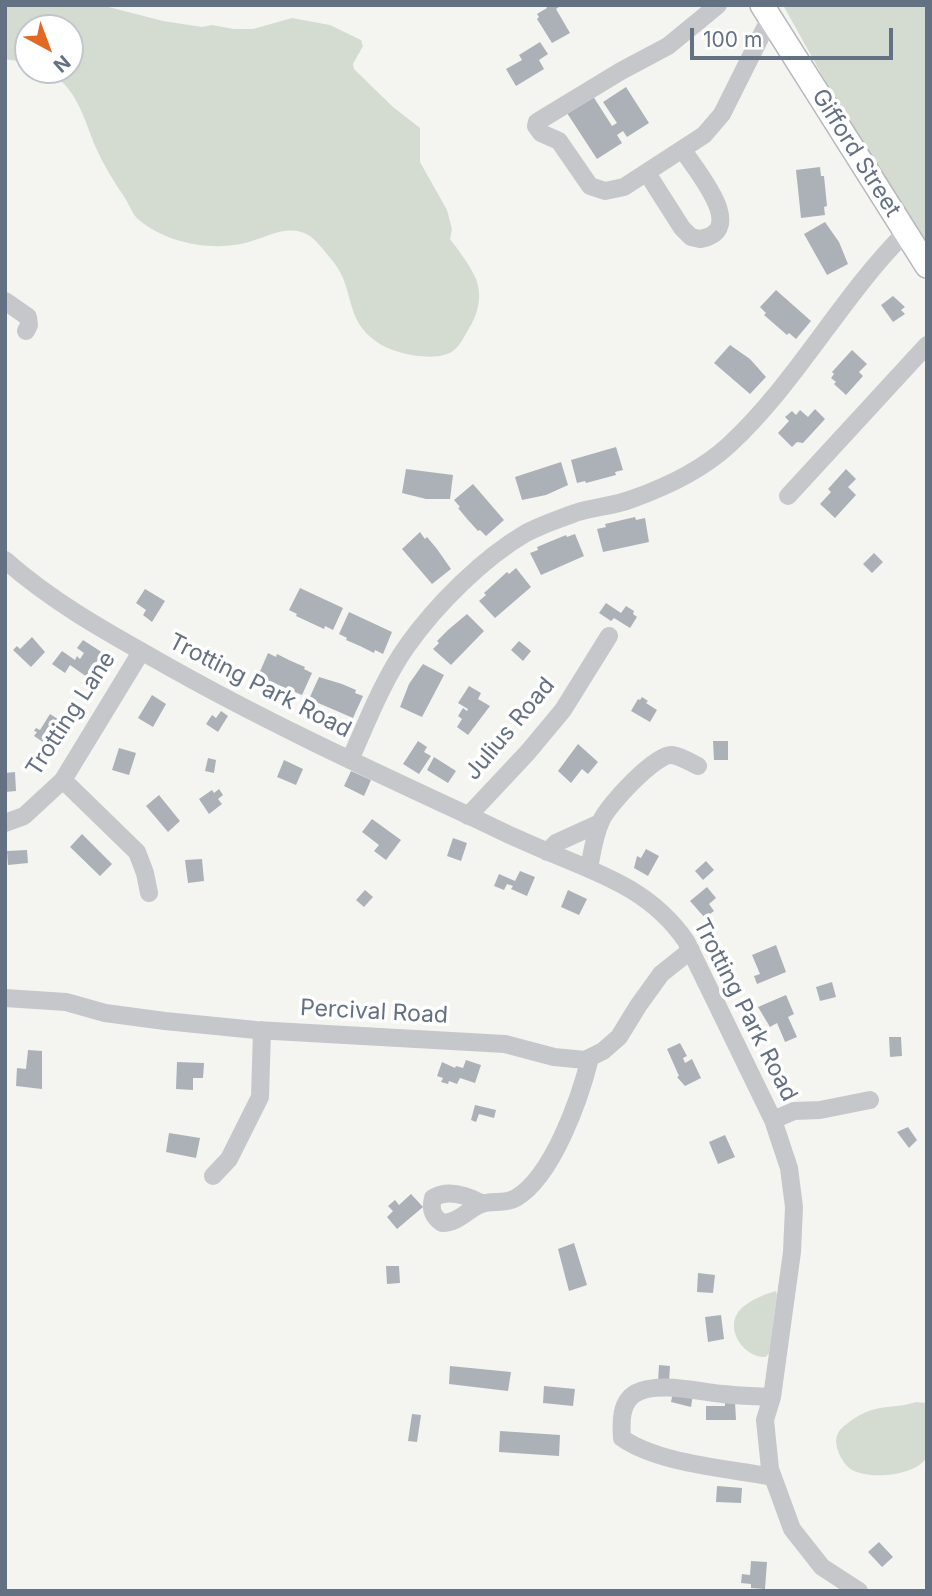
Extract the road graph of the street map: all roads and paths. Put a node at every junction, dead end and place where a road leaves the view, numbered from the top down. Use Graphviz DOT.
graph roads {
  1 [pos="718,5"];
  2 [pos="766,12"];
  3 [pos="682,150"];
  4 [pos="647,173"];
  5 [pos="905,233"];
  6 [pos="927,266"];
  7 [pos="5,301"];
  8 [pos="26,331"];
  9 [pos="927,345"];
  10 [pos="788,496"];
  11 [pos="5,560"];
  12 [pos="609,636"];
  13 [pos="141,652"];
  14 [pos="350,760"];
  15 [pos="698,766"];
  16 [pos="63,780"];
  17 [pos="468,816"];
  18 [pos="5,822"];
  19 [pos="600,823"];
  20 [pos="547,852"];
  21 [pos="589,869"];
  22 [pos="149,893"];
  23 [pos="691,950"];
  24 [pos="5,998"];
  25 [pos="262,1030"];
  26 [pos="590,1058"];
  27 [pos="870,1100"];
  28 [pos="773,1120"];
  29 [pos="213,1175"];
  30 [pos="481,1203"];
  31 [pos="772,1397"];
  32 [pos="773,1477"];
  33 [pos="859,1591"];
  1 -- 4 [label="street"];
  2 -- 3 [label="street"];
  2 -- 5 [label="main road, Gifford Street"];
  3 -- 4 [label="street"];
  3 -- 4 [label="street"];
  5 -- 6 [label="main road, Gifford Street"];
  5 -- 14 [label="street"];
  7 -- 8 [label="street"];
  9 -- 10 [label="street"];
  11 -- 13 [label="street, Trotting Park Road"];
  12 -- 17 [label="street, Julius Road"];
  13 -- 14 [label="street, Trotting Park Road"];
  13 -- 16 [label="street, Trotting Lane"];
  14 -- 17 [label="street, Trotting Park Road"];
  15 -- 19 [label="street"];
  16 -- 18 [label="street, Trotting Lane"];
  16 -- 22 [label="street"];
  17 -- 20 [label="street, Trotting Park Road"];
  19 -- 20 [label="street"];
  19 -- 21 [label="street"];
  20 -- 21 [label="street, Trotting Park Road"];
  21 -- 23 [label="street, Trotting Park Road"];
  23 -- 26 [label="street"];
  23 -- 28 [label="street, Trotting Park Road"];
  24 -- 25 [label="street, Percival Road"];
  25 -- 26 [label="street, Percival Road"];
  25 -- 29 [label="street"];
  26 -- 30 [label="street"];
  27 -- 28 [label="street"];
  28 -- 31 [label="street, Trotting Park Road"];
  31 -- 32 [label="street, Trotting Park Road"];
  31 -- 32 [label="street"];
  32 -- 33 [label="street, Trotting Park Road"];
}
